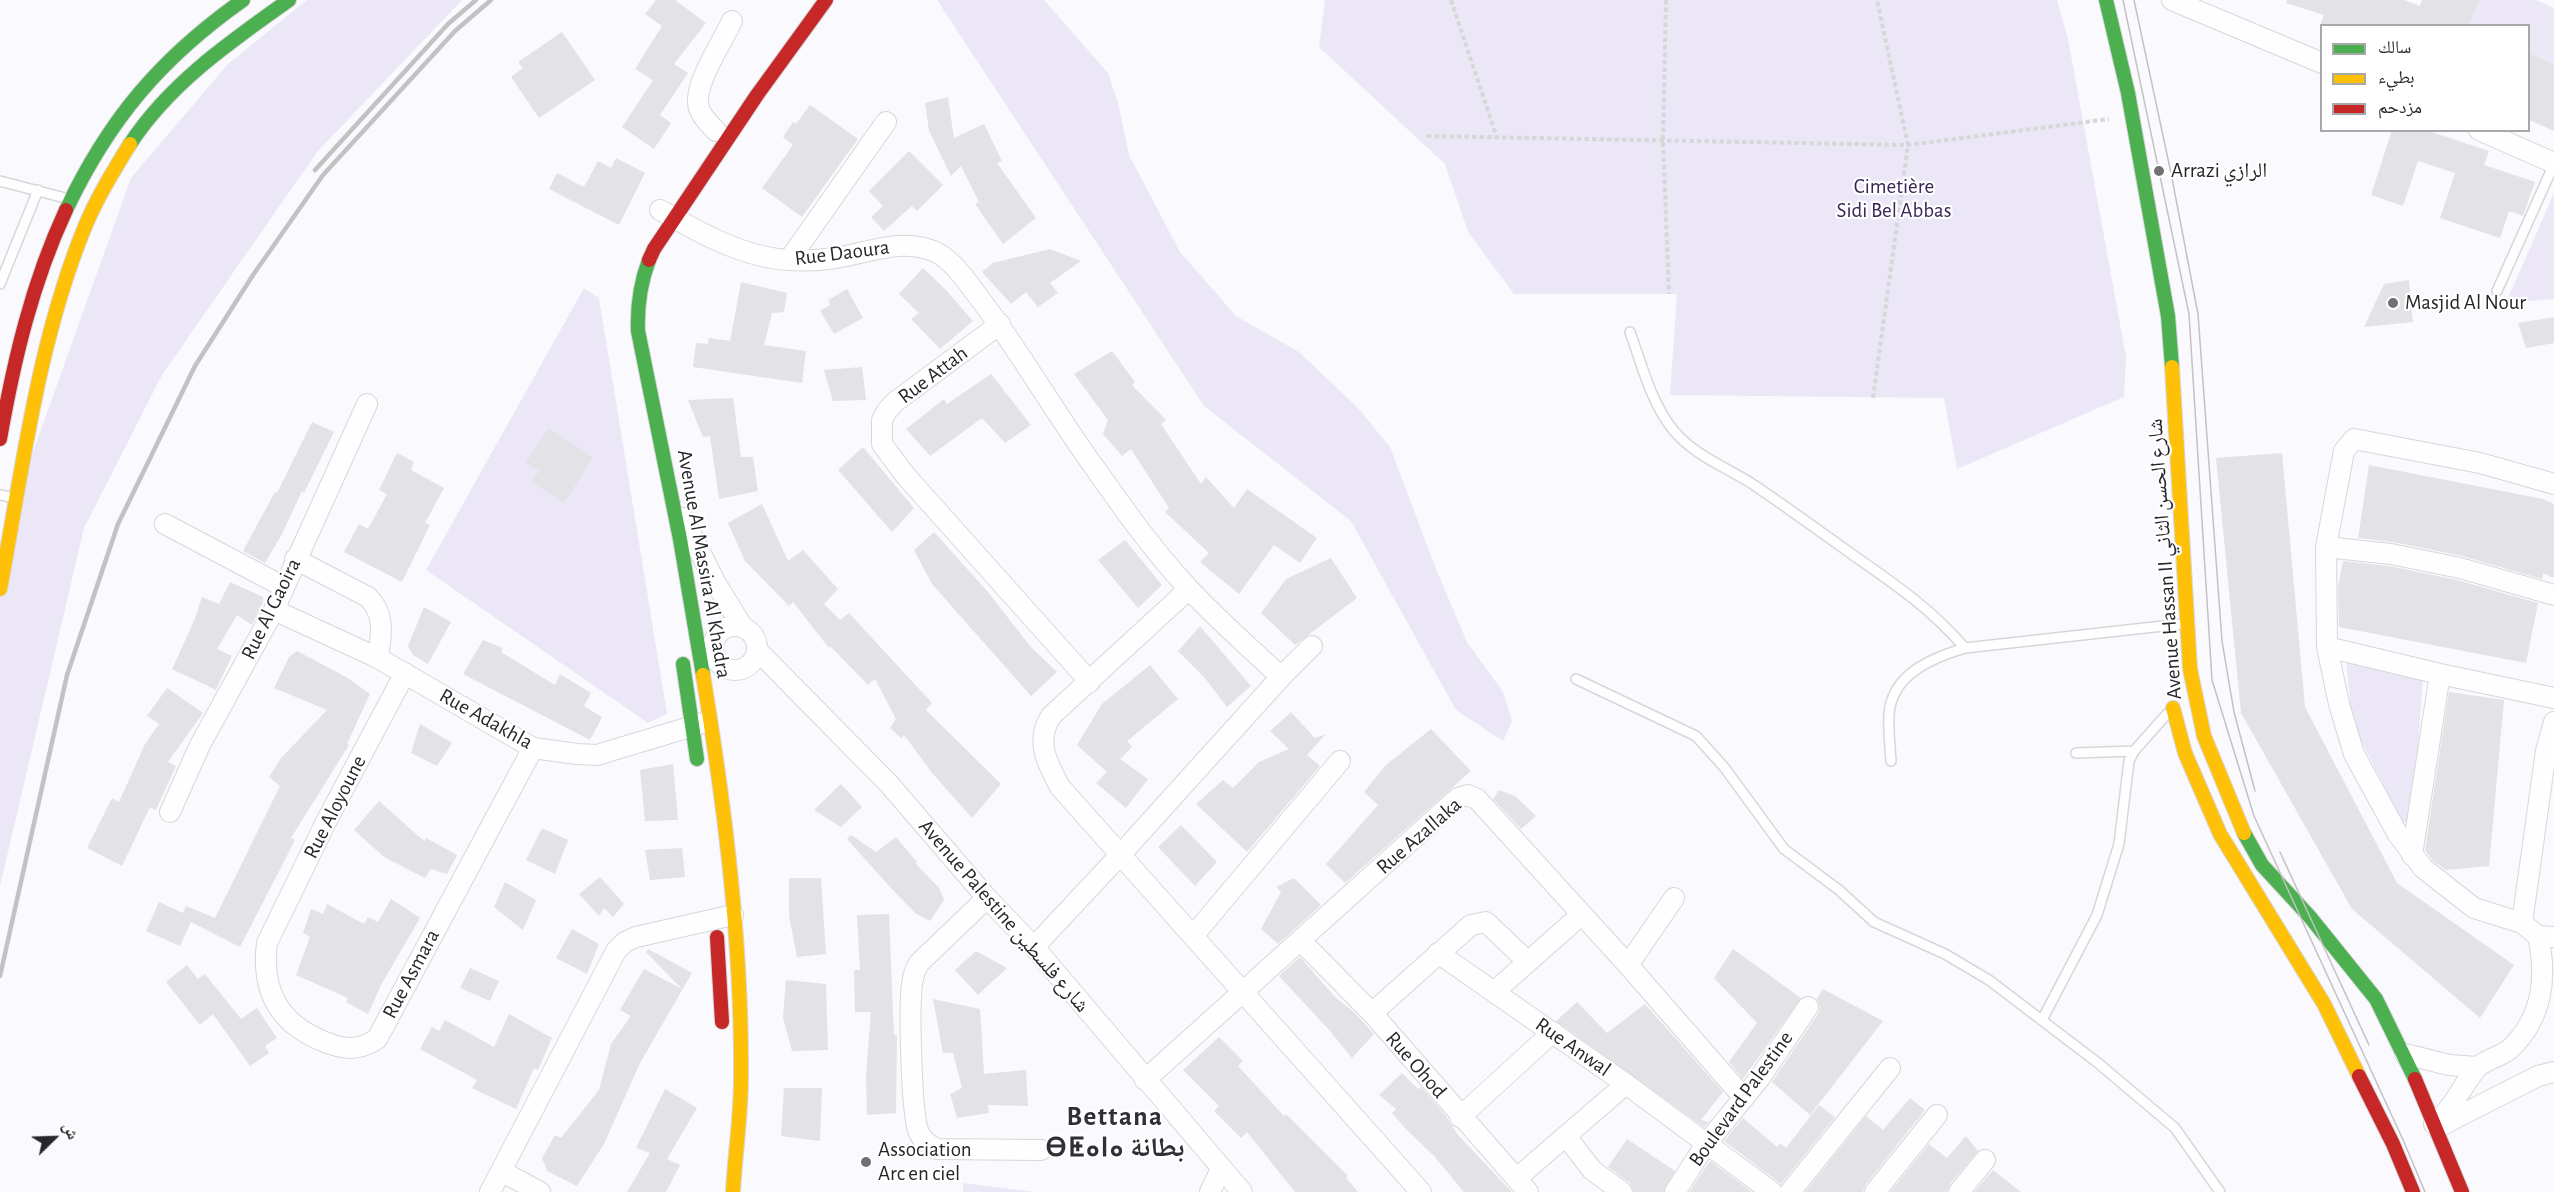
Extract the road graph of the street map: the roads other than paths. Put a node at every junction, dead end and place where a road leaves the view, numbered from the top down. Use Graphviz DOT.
graph roads {
  1 [pos="243,0"];
  2 [pos="289,0"];
  3 [pos="808,0"];
  4 [pos="826,0"];
  5 [pos="2106,0"];
  6 [pos="2172,0"];
  7 [pos="732,21"];
  8 [pos="2320,62"];
  9 [pos="886,122"];
  10 [pos="2483,132"];
  11 [pos="713,136"];
  12 [pos="2554,164"];
  13 [pos="0,181"];
  14 [pos="38,190"];
  15 [pos="71,200"];
  16 [pos="663,212"];
  17 [pos="789,260"];
  18 [pos="0,284"];
  19 [pos="2497,291"];
  20 [pos="623,319"];
  21 [pos="1000,324"];
  22 [pos="1630,332"];
  23 [pos="634,382"];
  24 [pos="367,404"];
  25 [pos="0,439"];
  26 [pos="2554,484"];
  27 [pos="669,486"];
  28 [pos="0,495"];
  29 [pos="18,498"];
  30 [pos="165,524"];
  31 [pos="2326,547"];
  32 [pos="296,559"];
  33 [pos="284,587"];
  34 [pos="0,589"];
  35 [pos="1188,589"];
  36 [pos="2554,595"];
  37 [pos="274,610"];
  38 [pos="2165,619"];
  39 [pos="2186,623"];
  40 [pos="742,626"];
  41 [pos="2167,645"];
  42 [pos="1312,646"];
  43 [pos="2327,647"];
  44 [pos="1965,648"];
  45 [pos="757,650"];
  46 [pos="693,651"];
  47 [pos="378,658"];
  48 [pos="405,674"];
  49 [pos="2440,674"];
  50 [pos="1281,677"];
  51 [pos="1576,679"];
  52 [pos="1090,682"];
  53 [pos="2554,698"];
  54 [pos="2172,703"];
  55 [pos="2554,722"];
  56 [pos="702,723"];
  57 [pos="533,748"];
  58 [pos="2134,751"];
  59 [pos="2076,753"];
  60 [pos="1340,761"];
  61 [pos="1891,761"];
  62 [pos="699,775"];
  63 [pos="170,812"];
  64 [pos="1121,854"];
  65 [pos="2412,855"];
  66 [pos="987,897"];
  67 [pos="1674,898"];
  68 [pos="721,913"];
  69 [pos="1581,915"];
  70 [pos="2522,923"];
  71 [pos="1193,936"];
  72 [pos="2546,936"];
  73 [pos="1301,941"];
  74 [pos="267,943"];
  75 [pos="1034,947"];
  76 [pos="1438,953"];
  77 [pos="1527,961"];
  78 [pos="1628,965"];
  79 [pos="1494,992"];
  80 [pos="1242,993"];
  81 [pos="1808,1007"];
  82 [pos="1372,1014"];
  83 [pos="2042,1020"];
  84 [pos="1553,1032"];
  85 [pos="723,1041"];
  86 [pos="2405,1054"];
  87 [pos="2477,1067"];
  88 [pos="1890,1068"];
  89 [pos="2554,1072"];
  90 [pos="1145,1080"];
  91 [pos="1626,1084"];
  92 [pos="1744,1098"];
  93 [pos="1937,1115"];
  94 [pos="1460,1117"];
  95 [pos="2435,1126"];
  96 [pos="1566,1136"];
  97 [pos="1706,1144"];
  98 [pos="1041,1150"];
  99 [pos="1985,1160"];
  100 [pos="1221,1169"];
  101 [pos="501,1171"];
  102 [pos="1523,1185"];
  103 [pos="490,1192"];
  104 [pos="540,1192"];
  105 [pos="733,1192"];
  106 [pos="1210,1192"];
  107 [pos="1242,1192"];
  108 [pos="1421,1192"];
  109 [pos="1622,1192"];
  110 [pos="1675,1192"];
  111 [pos="1772,1192"];
  112 [pos="1790,1192"];
  113 [pos="1875,1192"];
  114 [pos="1959,1192"];
  115 [pos="2220,1192"];
  116 [pos="2413,1192"];
  117 [pos="2462,1192"];
  1 -- 15 [label="main road"];
  2 -- 29 [label="main road"];
  3 -- 11 [label="main road"];
  4 -- 16 [label="main road, Avenue Al Massira Al Khadra"];
  5 -- 39 [label="main road, Avenue Hassan II شارع الحسن الثاني"];
  6 -- 8 [label="street"];
  7 -- 11 [label="street"];
  9 -- 17 [label="street"];
  10 -- 12 [label="street"];
  12 -- 19 [label="lane"];
  13 -- 14 [label="lane"];
  14 -- 15 [label="lane"];
  14 -- 18 [label="lane"];
  15 -- 25 [label="main road"];
  16 -- 17 [label="street, Rue Daoura"];
  16 -- 27 [label="main road, Avenue Al Massira Al Khadra"];
  17 -- 21 [label="street, Rue Daoura"];
  20 -- 23 [label="main road"];
  21 -- 35 [label="street"];
  21 -- 52 [label="street, Rue Attah"];
  22 -- 44 [label="lane"];
  24 -- 32 [label="street, Rue Al Gaoira"];
  26 -- 31 [label="street"];
  27 -- 40 [label="street"];
  27 -- 46 [label="main road, Avenue Al Massira Al Khadra"];
  28 -- 29 [label="lane"];
  29 -- 34 [label="main road"];
  30 -- 33 [label="street"];
  31 -- 36 [label="street"];
  31 -- 43 [label="street"];
  32 -- 33 [label="street, Rue Al Gaoira"];
  32 -- 47 [label="street"];
  33 -- 37 [label="street, Rue Al Gaoira"];
  35 -- 50 [label="street"];
  35 -- 52 [label="street"];
  37 -- 47 [label="street, Rue Adakhla"];
  37 -- 63 [label="street, Rue Al Gaoira"];
  38 -- 39 [label="lane"];
  38 -- 41 [label="main road, Avenue Hassan II شارع الحسن الثاني"];
  38 -- 44 [label="lane"];
  39 -- 86 [label="main road, Avenue Hassan II شارع الحسن الثاني"];
  40 -- 45 [label="street, Avenue Palestine شارع فلسطين"];
  40 -- 46 [label="street"];
  42 -- 50 [label="street"];
  43 -- 49 [label="street"];
  43 -- 65 [label="street"];
  44 -- 61 [label="lane"];
  45 -- 46 [label="street"];
  45 -- 66 [label="street, Avenue Palestine شارع فلسطين"];
  46 -- 56 [label="main road, Avenue Al Massira Al Khadra"];
  46 -- 56 [label="main road, Avenue Al Massira Al Khadra"];
  47 -- 48 [label="street, Rue Adakhla"];
  48 -- 57 [label="street, Rue Adakhla"];
  48 -- 74 [label="street, Rue Aloyoune"];
  49 -- 53 [label="street"];
  49 -- 65 [label="street"];
  50 -- 64 [label="street"];
  51 -- 83 [label="lane"];
  52 -- 64 [label="street"];
  54 -- 58 [label="lane"];
  54 -- 116 [label="main road, Avenue Hassan II شارع الحسن الثاني"];
  55 -- 70 [label="street"];
  56 -- 57 [label="street, Rue Adakhla"];
  56 -- 62 [label="main road, Avenue Al Massira Al Khadra"];
  56 -- 68 [label="main road, Avenue Al Massira Al Khadra"];
  57 -- 74 [label="street, Rue Asmara"];
  58 -- 59 [label="lane"];
  58 -- 83 [label="lane"];
  60 -- 71 [label="street"];
  64 -- 71 [label="street"];
  64 -- 75 [label="street"];
  65 -- 70 [label="street"];
  66 -- 75 [label="street, Avenue Palestine شارع فلسطين"];
  66 -- 98 [label="street"];
  67 -- 78 [label="street"];
  68 -- 85 [label="main road, Avenue Al Massira Al Khadra"];
  68 -- 101 [label="street"];
  68 -- 105 [label="main road, Avenue Al Massira Al Khadra"];
  69 -- 73 [label="street, Rue Azallaka"];
  69 -- 77 [label="street"];
  69 -- 78 [label="street, Rue Azallaka"];
  70 -- 72 [label="street"];
  71 -- 80 [label="street"];
  72 -- 87 [label="street"];
  73 -- 80 [label="street, Rue Azallaka"];
  73 -- 82 [label="street, Rue Ohod"];
  75 -- 90 [label="street, Avenue Palestine شارع فلسطين"];
  76 -- 77 [label="street"];
  76 -- 79 [label="street, Rue Anwal"];
  76 -- 82 [label="street"];
  77 -- 79 [label="street"];
  78 -- 92 [label="street, Rue Azallaka"];
  79 -- 84 [label="street, Rue Anwal"];
  80 -- 90 [label="street, Rue Azallaka"];
  80 -- 108 [label="street"];
  81 -- 92 [label="street, Boulevard Palestine"];
  82 -- 94 [label="street, Rue Ohod"];
  83 -- 115 [label="lane"];
  84 -- 91 [label="street, Rue Anwal"];
  84 -- 94 [label="street"];
  86 -- 87 [label="street"];
  86 -- 95 [label="main road, Avenue Hassan II شارع الحسن الثاني"];
  87 -- 95 [label="street"];
  88 -- 112 [label="street"];
  89 -- 95 [label="street"];
  90 -- 100 [label="street, Avenue Palestine شارع فلسطين"];
  91 -- 96 [label="street"];
  91 -- 97 [label="street, Rue Anwal"];
  92 -- 97 [label="street, Boulevard Palestine"];
  93 -- 113 [label="street"];
  94 -- 102 [label="street, Rue Ohod"];
  95 -- 117 [label="main road, Avenue Hassan II شارع الحسن الثاني"];
  96 -- 102 [label="street"];
  96 -- 109 [label="street"];
  97 -- 110 [label="street, Boulevard Palestine"];
  97 -- 111 [label="street, Rue Anwal"];
  99 -- 114 [label="street"];
  100 -- 106 [label="street"];
  100 -- 107 [label="street, Avenue Palestine شارع فلسطين"];
  101 -- 103 [label="street"];
  101 -- 104 [label="street"];
}
